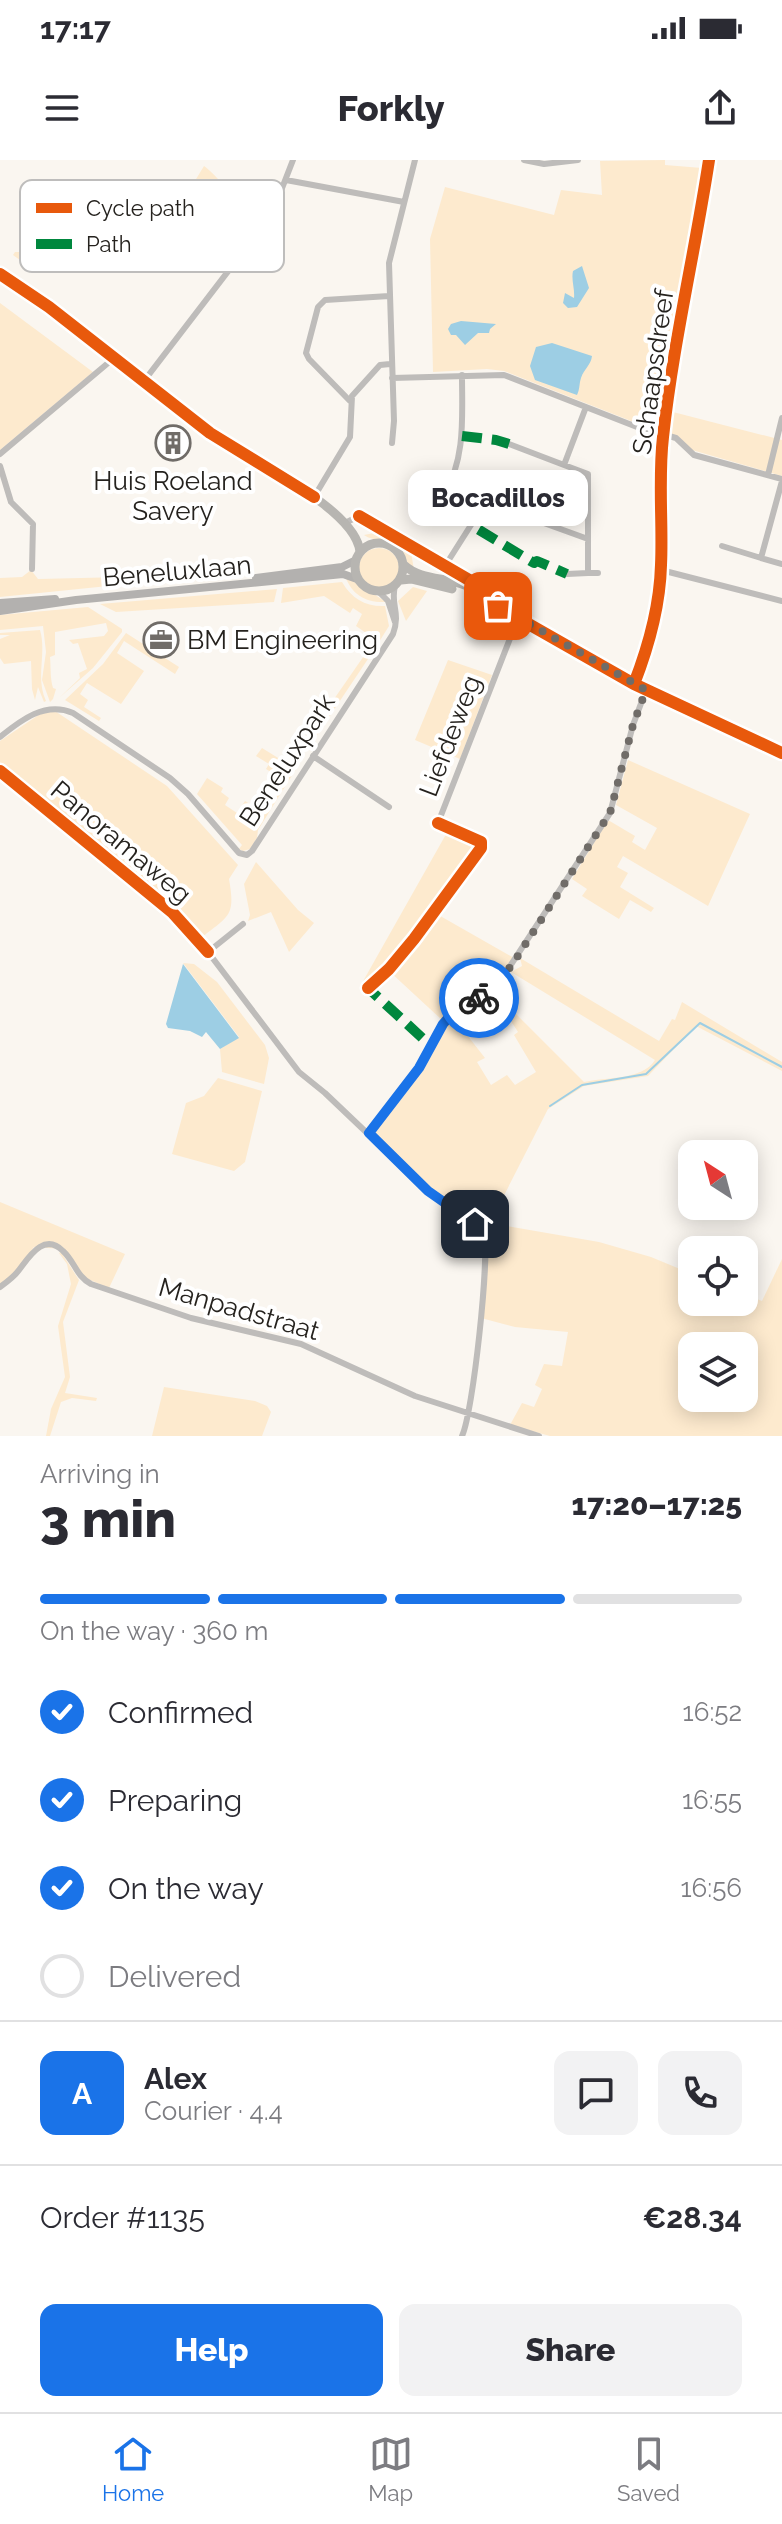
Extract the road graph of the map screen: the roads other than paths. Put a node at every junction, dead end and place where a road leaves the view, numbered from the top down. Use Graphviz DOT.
graph roads {
  1 [pos="293,160"];
  2 [pos="415,160"];
  3 [pos="524,160"];
  4 [pos="578,160"];
  5 [pos="709,160"];
  6 [pos="536,161"];
  7 [pos="286,180"];
  8 [pos="284,185"];
  9 [pos="404,202"];
  10 [pos="228,272"];
  11 [pos="0,274"];
  12 [pos="389,296"];
  13 [pos="114,358"];
  14 [pos="390,364"];
  15 [pos="462,375"];
  16 [pos="392,378"];
  17 [pos="144,381"];
  18 [pos="350,401"];
  19 [pos="586,407"];
  20 [pos="782,418"];
  21 [pos="663,437"];
  22 [pos="392,443"];
  23 [pos="509,444"];
  24 [pos="0,454"];
  25 [pos="564,465"];
  26 [pos="0,466"];
  27 [pos="768,475"];
  28 [pos="782,480"];
  29 [pos="444,495"];
  30 [pos="314,497"];
  31 [pos="519,514"];
  32 [pos="347,521"];
  33 [pos="471,525"];
  34 [pos="588,539"];
  35 [pos="373,544"];
  36 [pos="722,546"];
  37 [pos="358,556"];
  38 [pos="761,558"];
  39 [pos="782,564"];
  40 [pos="404,565"];
  41 [pos="445,566"];
  42 [pos="32,569"];
  43 [pos="661,570"];
  44 [pos="588,573"];
  45 [pos="598,573"];
  46 [pos="567,574"];
  47 [pos="357,579"];
  48 [pos="398,583"];
  49 [pos="477,589"];
  50 [pos="379,592"];
  51 [pos="782,601"];
  52 [pos="0,603"];
  53 [pos="0,611"];
  54 [pos="518,618"];
  55 [pos="395,626"];
  56 [pos="634,684"];
  57 [pos="646,690"];
  58 [pos="0,737"];
  59 [pos="782,753"];
  60 [pos="313,756"];
  61 [pos="389,807"];
  62 [pos="438,823"];
  63 [pos="243,924"];
  64 [pos="369,1133"];
  65 [pos="0,1287"];
  66 [pos="470,1415"];
  67 [pos="462,1436"];
  68 [pos="539,1436"];
  1 -- 7 [label="street"];
  2 -- 9 [label="street"];
  3 -- 6 [label="street"];
  4 -- 6 [label="street"];
  5 -- 21 [label="street, Schaapsdreef"];
  7 -- 8 [label="street"];
  7 -- 9 [label="street"];
  9 -- 12 [label="street"];
  10 -- 17 [label="street"];
  11 -- 13 [label="main road"];
  12 -- 14 [label="street"];
  12 -- 18 [label="street"];
  13 -- 17 [label="main road"];
  13 -- 24 [label="street"];
  14 -- 16 [label="street"];
  14 -- 18 [label="street"];
  15 -- 16 [label="street"];
  15 -- 19 [label="street"];
  15 -- 29 [label="street"];
  16 -- 22 [label="street"];
  17 -- 30 [label="main road"];
  18 -- 30 [label="street"];
  19 -- 21 [label="street"];
  19 -- 25 [label="street"];
  20 -- 27 [label="street"];
  21 -- 27 [label="street"];
  21 -- 43 [label="street, Schaapsdreef"];
  23 -- 25 [label="street"];
  25 -- 34 [label="street"];
  26 -- 42 [label="street"];
  27 -- 28 [label="street"];
  28 -- 38 [label="street"];
  30 -- 32 [label="main road"];
  31 -- 34 [label="street"];
  32 -- 35 [label="main road"];
  32 -- 37 [label="main road"];
  32 -- 41 [label="street"];
  33 -- 41 [label="street"];
  34 -- 44 [label="street"];
  35 -- 37 [label="main road"];
  35 -- 40 [label="main road"];
  36 -- 38 [label="street"];
  37 -- 47 [label="main road"];
  37 -- 52 [label="main road, Beneluxlaan"];
  38 -- 39 [label="street"];
  40 -- 48 [label="main road"];
  40 -- 49 [label="main road"];
  41 -- 49 [label="street"];
  43 -- 51 [label="street"];
  43 -- 56 [label="street, Schaapsdreef"];
  44 -- 45 [label="street"];
  44 -- 46 [label="street"];
  47 -- 50 [label="main road"];
  47 -- 53 [label="main road, Beneluxlaan"];
  48 -- 49 [label="main road"];
  48 -- 50 [label="main road"];
  48 -- 55 [label="street"];
  49 -- 54 [label="main road"];
  50 -- 55 [label="street"];
  54 -- 56 [label="main road"];
  54 -- 62 [label="street, Liefdeweg"];
  55 -- 60 [label="street, Beneluxpark"];
  56 -- 57 [label="main road"];
  57 -- 59 [label="main road"];
  57 -- 64 [label="street"];
  58 -- 60 [label="street, Beneluxpark"];
  60 -- 61 [label="street"];
  63 -- 64 [label="street"];
  64 -- 66 [label="street"];
  65 -- 66 [label="street, Manpadstraat"];
  66 -- 67 [label="street"];
  66 -- 68 [label="street, Manpadstraat"];
}
